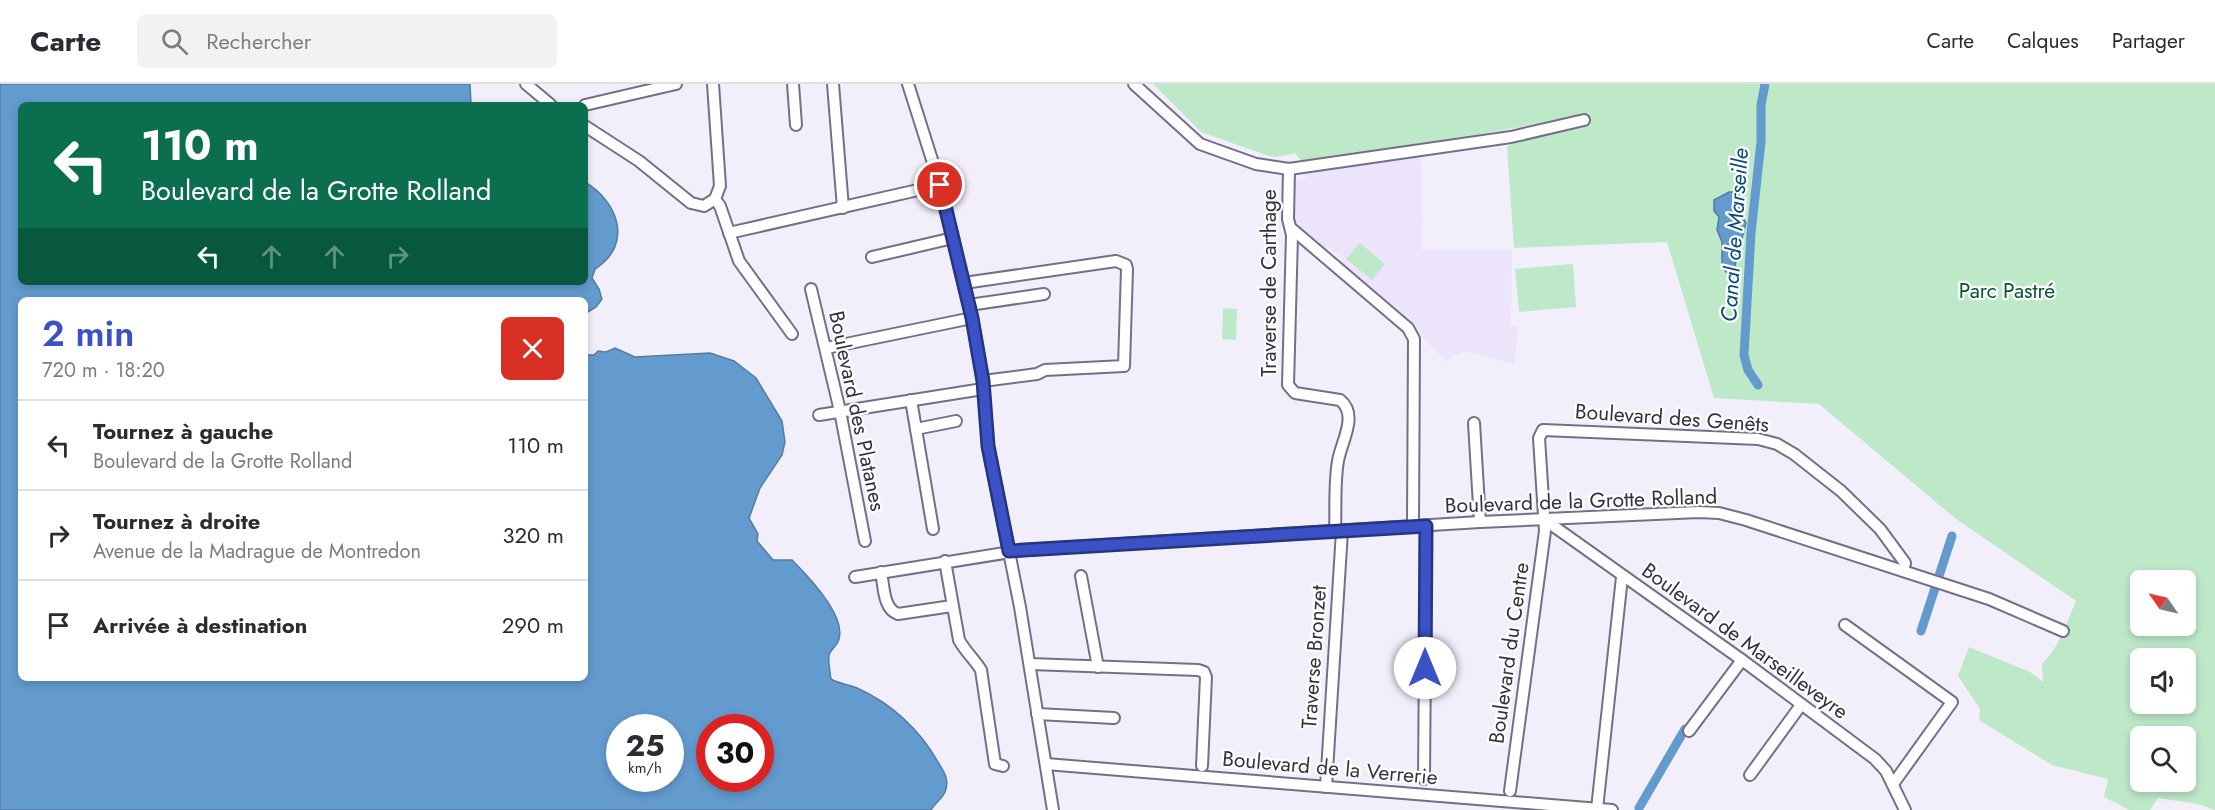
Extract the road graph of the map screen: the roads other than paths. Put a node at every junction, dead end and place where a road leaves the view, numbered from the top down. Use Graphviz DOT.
graph roads {
  1 [pos="526,84"];
  2 [pos="675,84"];
  3 [pos="713,84"];
  4 [pos="793,84"];
  5 [pos="832,84"];
  6 [pos="908,84"];
  7 [pos="1134,84"];
  8 [pos="547,102"];
  9 [pos="588,104"];
  10 [pos="1584,120"];
  11 [pos="796,125"];
  12 [pos="588,128"];
  13 [pos="1289,169"];
  14 [pos="940,185"];
  15 [pos="715,199"];
  16 [pos="843,208"];
  17 [pos="1292,229"];
  18 [pos="729,233"];
  19 [pos="953,238"];
  20 [pos="872,258"];
  21 [pos="964,283"];
  22 [pos="811,289"];
  23 [pos="1044,294"];
  24 [pos="969,305"];
  25 [pos="972,318"];
  26 [pos="792,334"];
  27 [pos="831,347"];
  28 [pos="983,385"];
  29 [pos="911,400"];
  30 [pos="840,411"];
  31 [pos="819,416"];
  32 [pos="956,421"];
  33 [pos="1474,423"];
  34 [pos="916,429"];
  35 [pos="1545,520"];
  36 [pos="1480,522"];
  37 [pos="1413,526"];
  38 [pos="1426,526"];
  39 [pos="933,529"];
  40 [pos="1338,531"];
  41 [pos="865,542"];
  42 [pos="1009,551"];
  43 [pos="945,561"];
  44 [pos="1903,571"];
  45 [pos="882,572"];
  46 [pos="1081,576"];
  47 [pos="855,577"];
  48 [pos="1622,577"];
  49 [pos="952,606"];
  50 [pos="1845,624"];
  51 [pos="2063,631"];
  52 [pos="1742,660"];
  53 [pos="1030,664"];
  54 [pos="1098,667"];
  55 [pos="1801,705"];
  56 [pos="1037,714"];
  57 [pos="1114,718"];
  58 [pos="1689,731"];
  59 [pos="1046,764"];
  60 [pos="1003,766"];
  61 [pos="1202,766"];
  62 [pos="1750,776"];
  63 [pos="1424,779"];
  64 [pos="1893,784"];
  65 [pos="1326,787"];
  66 [pos="1510,791"];
  67 [pos="1597,808"];
  68 [pos="1053,810"];
  69 [pos="1612,810"];
  70 [pos="1905,810"];
  1 -- 8 [label="street"];
  2 -- 9 [label="street"];
  3 -- 15 [label="street"];
  4 -- 11 [label="street"];
  5 -- 16 [label="street"];
  6 -- 14 [label="street"];
  7 -- 13 [label="street, Traverse de Carthage"];
  10 -- 13 [label="street, Traverse de Carthage"];
  12 -- 15 [label="street"];
  13 -- 17 [label="street, Traverse de Carthage"];
  14 -- 16 [label="street"];
  14 -- 19 [label="street"];
  15 -- 18 [label="street"];
  16 -- 18 [label="street"];
  17 -- 37 [label="street"];
  17 -- 40 [label="street, Traverse de Carthage"];
  18 -- 26 [label="street"];
  19 -- 20 [label="street"];
  19 -- 21 [label="street"];
  21 -- 24 [label="street"];
  21 -- 28 [label="street"];
  22 -- 30 [label="street, Boulevard des Platanes"];
  23 -- 24 [label="street"];
  24 -- 25 [label="street"];
  25 -- 27 [label="street"];
  25 -- 28 [label="street"];
  28 -- 29 [label="street"];
  28 -- 42 [label="street"];
  29 -- 30 [label="street"];
  29 -- 34 [label="street"];
  30 -- 31 [label="street"];
  30 -- 41 [label="street, Boulevard des Platanes"];
  32 -- 34 [label="street"];
  33 -- 36 [label="street"];
  34 -- 39 [label="street"];
  35 -- 36 [label="street, Boulevard de la Grotte Rolland"];
  35 -- 44 [label="street, Boulevard de la Grotte Rolland"];
  35 -- 44 [label="street, Boulevard des Genêts"];
  35 -- 48 [label="street, Boulevard de Marseilleveyre"];
  35 -- 66 [label="street, Boulevard du Centre"];
  36 -- 38 [label="street, Boulevard de la Grotte Rolland"];
  37 -- 38 [label="street, Boulevard de la Grotte Rolland"];
  37 -- 40 [label="street, Boulevard de la Grotte Rolland"];
  38 -- 63 [label="street"];
  40 -- 42 [label="street, Boulevard de la Grotte Rolland"];
  40 -- 65 [label="street, Traverse Bronzet"];
  42 -- 43 [label="street, Boulevard de la Grotte Rolland"];
  42 -- 53 [label="street"];
  43 -- 45 [label="street, Boulevard de la Grotte Rolland"];
  43 -- 49 [label="street"];
  44 -- 51 [label="street, Boulevard de la Grotte Rolland"];
  45 -- 47 [label="street, Boulevard de la Grotte Rolland"];
  45 -- 49 [label="street"];
  46 -- 54 [label="street"];
  48 -- 52 [label="street, Boulevard de Marseilleveyre"];
  48 -- 67 [label="street"];
  49 -- 60 [label="street"];
  50 -- 64 [label="street"];
  52 -- 55 [label="street, Boulevard de Marseilleveyre"];
  52 -- 58 [label="street"];
  53 -- 54 [label="street"];
  53 -- 56 [label="street"];
  54 -- 61 [label="street"];
  55 -- 62 [label="street"];
  55 -- 64 [label="street, Boulevard de Marseilleveyre"];
  56 -- 57 [label="street"];
  56 -- 59 [label="street"];
  59 -- 65 [label="street, Boulevard de la Verrerie"];
  59 -- 68 [label="street"];
  64 -- 70 [label="street, Boulevard de Marseilleveyre"];
  65 -- 67 [label="street, Boulevard de la Verrerie"];
  67 -- 69 [label="street, Boulevard de la Verrerie"];
}
